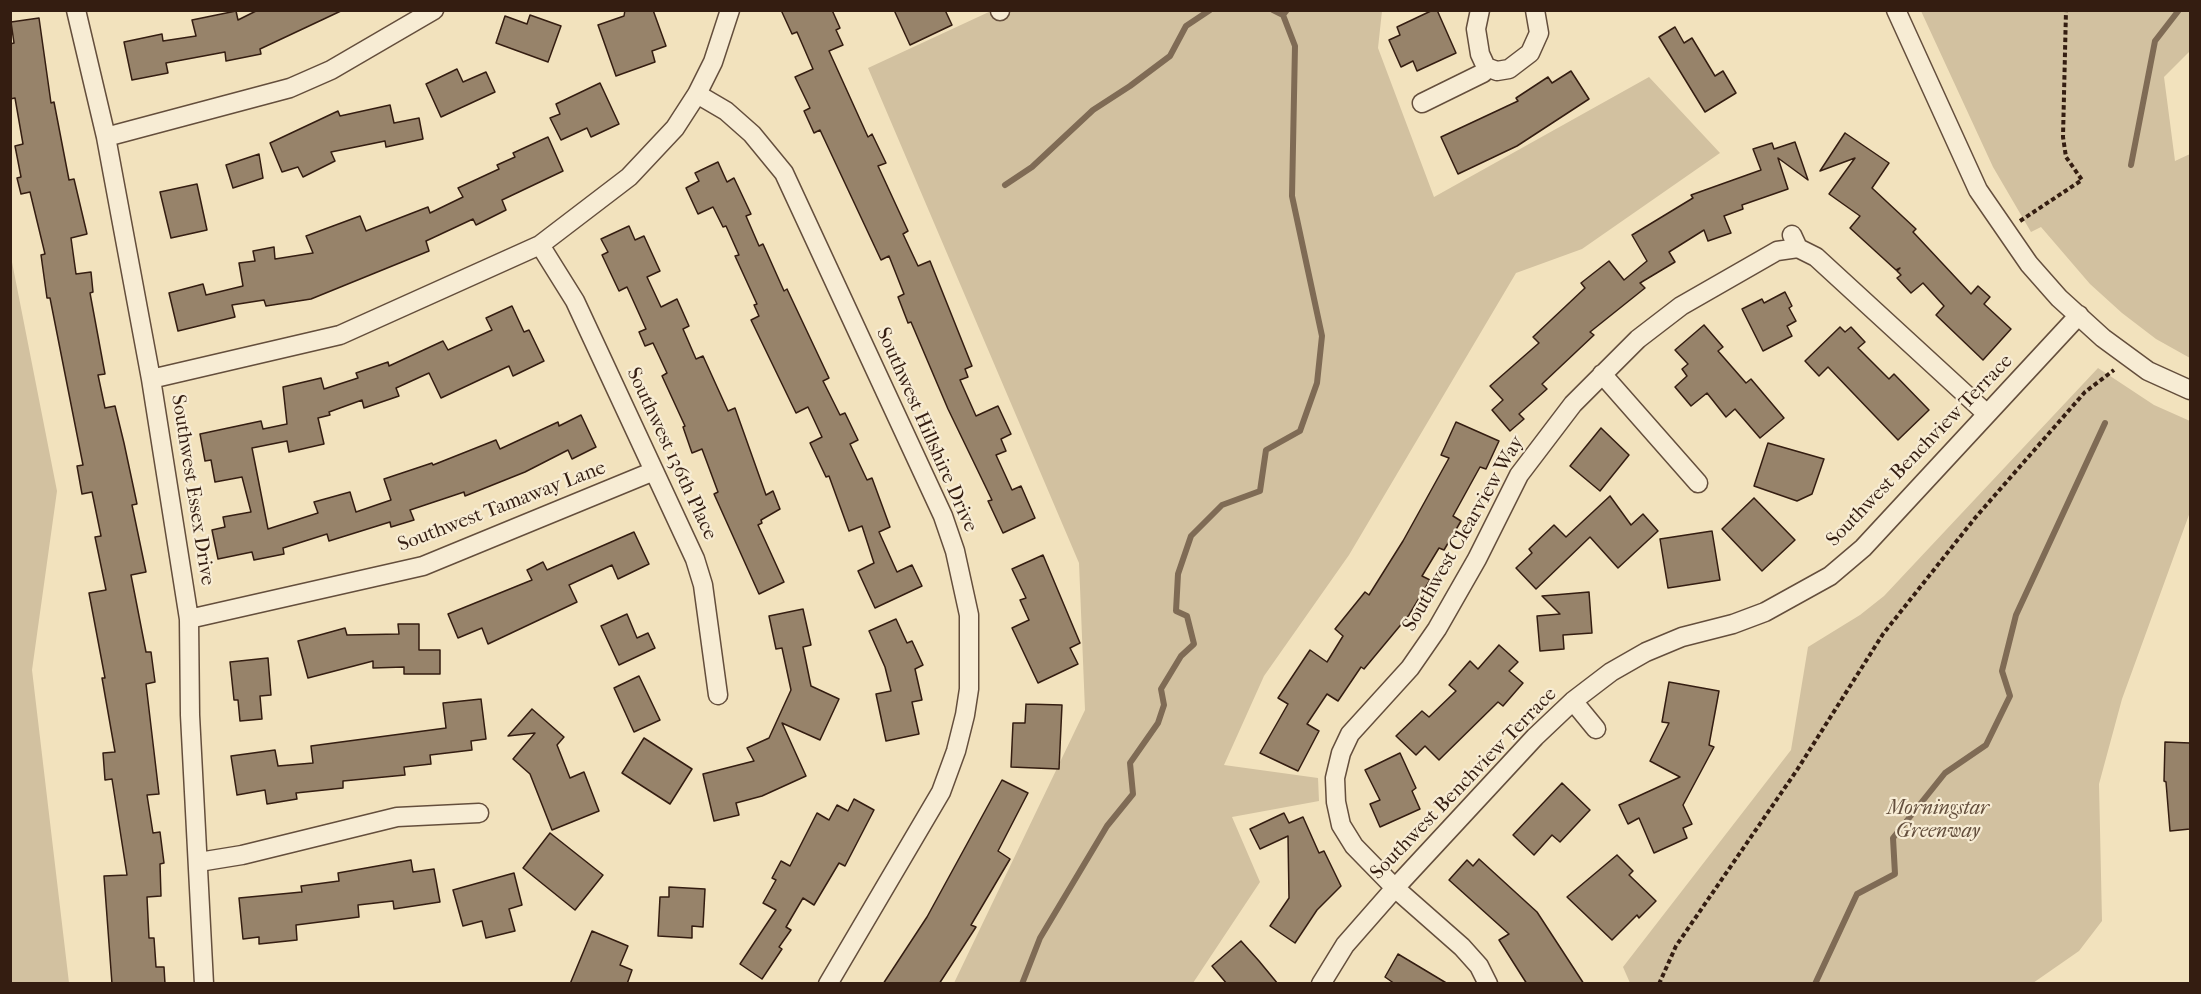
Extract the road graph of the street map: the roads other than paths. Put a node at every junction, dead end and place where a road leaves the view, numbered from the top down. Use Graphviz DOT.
graph roads {
  1 [pos="76,10"];
  2 [pos="434,10"];
  3 [pos="730,10"];
  4 [pos="1480,10"];
  5 [pos="1535,10"];
  6 [pos="1896,10"];
  7 [pos="1486,67"];
  8 [pos="698,94"];
  9 [pos="1422,103"];
  10 [pos="106,137"];
  11 [pos="540,245"];
  12 [pos="2079,315"];
  13 [pos="1602,374"];
  14 [pos="152,379"];
  15 [pos="2190,390"];
  16 [pos="1987,414"];
  17 [pos="654,471"];
  18 [pos="1698,483"];
  19 [pos="189,620"];
  20 [pos="718,695"];
  21 [pos="1573,701"];
  22 [pos="1596,729"];
  23 [pos="478,813"];
  24 [pos="199,862"];
  25 [pos="1395,888"];
  26 [pos="204,984"];
  27 [pos="828,984"];
  28 [pos="1321,984"];
  29 [pos="1488,984"];
  1 -- 10 [label="street, Southwest Essex Drive"];
  2 -- 10 [label="street"];
  3 -- 8 [label="street"];
  4 -- 7 [label="street"];
  5 -- 7 [label="street"];
  6 -- 12 [label="street"];
  7 -- 9 [label="street"];
  8 -- 11 [label="street"];
  8 -- 27 [label="street, Southwest Hillshire Drive"];
  10 -- 14 [label="street, Southwest Essex Drive"];
  11 -- 14 [label="street"];
  11 -- 17 [label="street, Southwest 136th Place"];
  12 -- 15 [label="street"];
  12 -- 16 [label="street, Southwest Benchview Terrace"];
  13 -- 16 [label="street, Southwest Clearview Way"];
  13 -- 18 [label="street"];
  13 -- 25 [label="street, Southwest Clearview Way"];
  14 -- 19 [label="street, Southwest Essex Drive"];
  16 -- 21 [label="street, Southwest Benchview Terrace"];
  17 -- 19 [label="street, Southwest Tamaway Lane"];
  17 -- 20 [label="street, Southwest 136th Place"];
  19 -- 24 [label="street, Southwest Essex Drive"];
  21 -- 22 [label="street"];
  21 -- 25 [label="street, Southwest Benchview Terrace"];
  23 -- 24 [label="street"];
  24 -- 26 [label="street, Southwest Essex Drive"];
  25 -- 28 [label="street, Southwest Benchview Terrace"];
  25 -- 29 [label="street, Southwest Clearview Way"];
}
